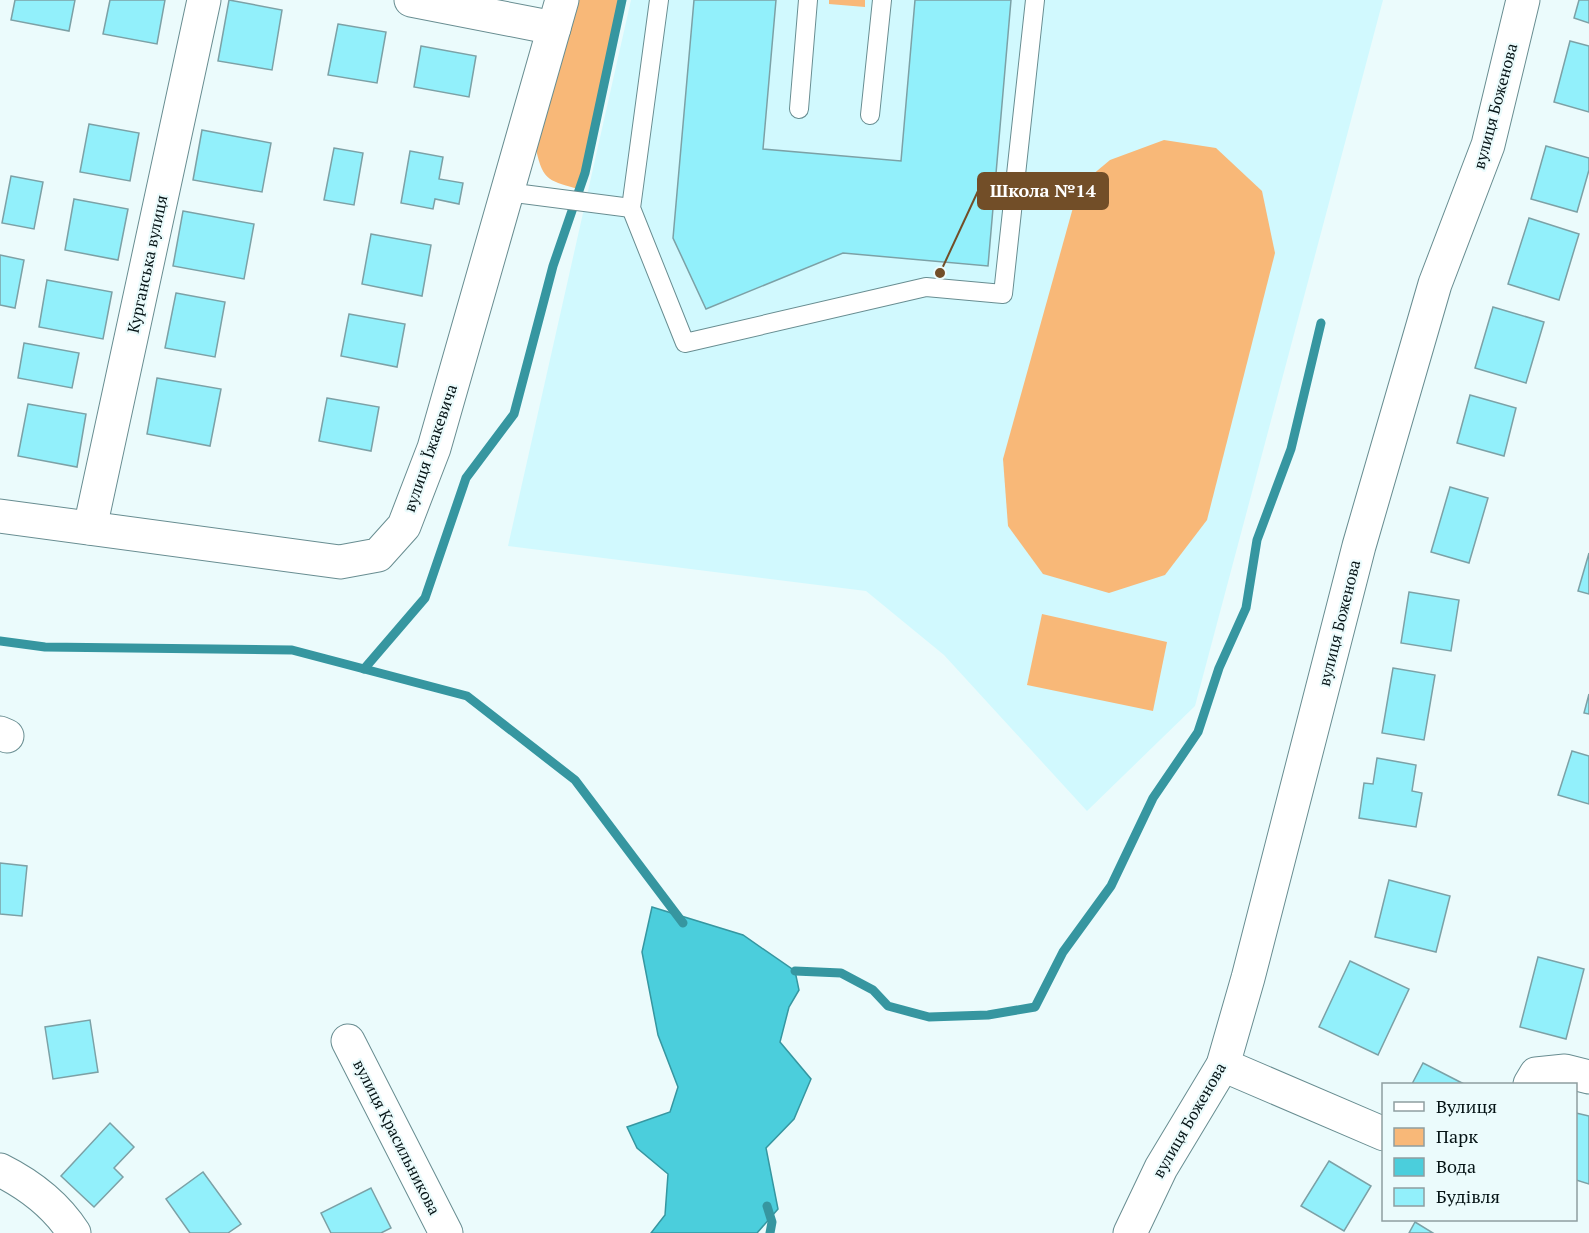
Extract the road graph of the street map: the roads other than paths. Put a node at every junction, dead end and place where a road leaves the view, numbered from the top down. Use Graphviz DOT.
graph roads {
  1 [pos="204,0"];
  2 [pos="411,0"];
  3 [pos="659,0"];
  4 [pos="808,0"];
  5 [pos="882,0"];
  6 [pos="1035,0"];
  7 [pos="1524,0"];
  8 [pos="558,14"];
  9 [pos="799,109"];
  10 [pos="870,116"];
  11 [pos="507,192"];
  12 [pos="631,208"];
  13 [pos="0,516"];
  14 [pos="90,528"];
  15 [pos="348,1041"];
  16 [pos="1223,1065"];
  17 [pos="1589,1077"];
  18 [pos="1531,1083"];
  19 [pos="1382,1134"];
  20 [pos="0,1170"];
  21 [pos="74,1233"];
  22 [pos="446,1233"];
  23 [pos="1130,1233"];
  1 -- 14 [label="street, Курганська вулиця"];
  2 -- 8 [label="street"];
  3 -- 12 [label="lane"];
  4 -- 9 [label="lane"];
  5 -- 10 [label="lane"];
  6 -- 12 [label="lane"];
  7 -- 16 [label="street, вулиця Боженова"];
  8 -- 11 [label="street, вулиця Їжакевича"];
  11 -- 12 [label="lane"];
  11 -- 14 [label="street, вулиця Їжакевича"];
  13 -- 14 [label="street, вулиця Їжакевича"];
  15 -- 22 [label="street, вулиця Красильникова"];
  16 -- 19 [label="street"];
  16 -- 23 [label="street, вулиця Боженова"];
  17 -- 18 [label="street"];
  20 -- 21 [label="street"];
}
